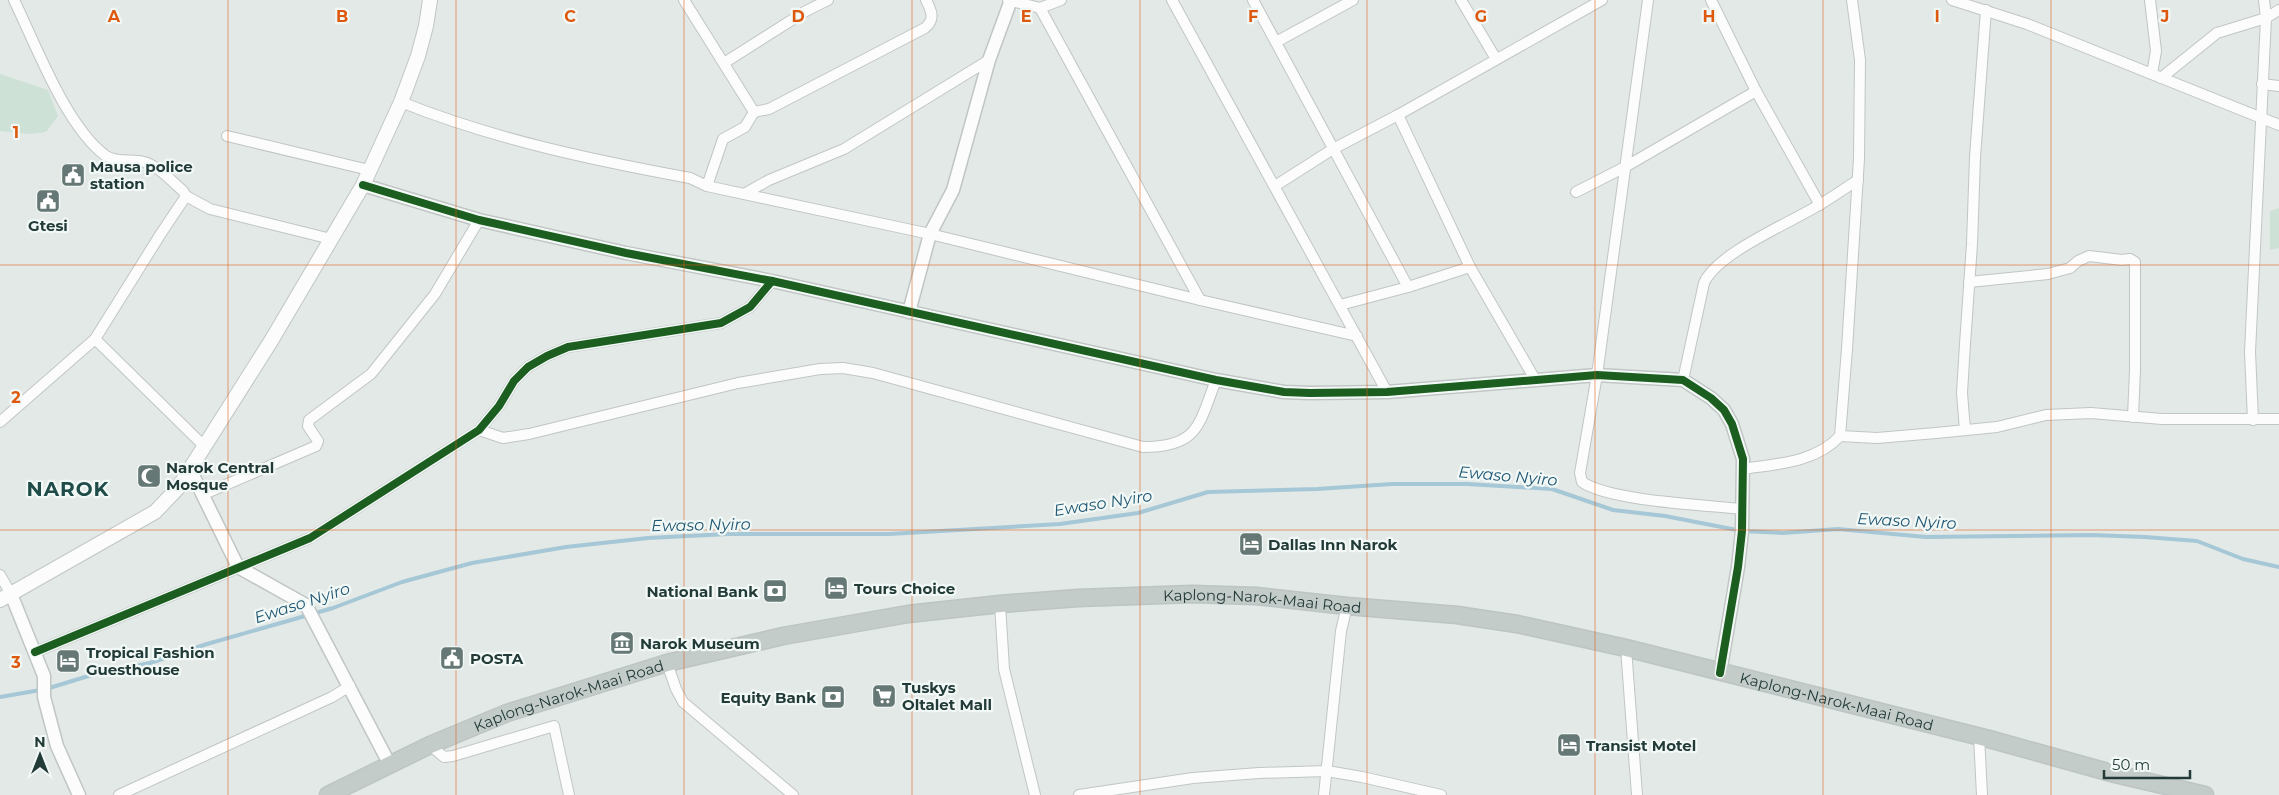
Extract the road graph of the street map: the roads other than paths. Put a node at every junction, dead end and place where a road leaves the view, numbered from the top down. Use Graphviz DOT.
graph roads {
  1 [pos="14,0"];
  2 [pos="430,0"];
  3 [pos="684,0"];
  4 [pos="828,0"];
  5 [pos="926,0"];
  6 [pos="1010,0"];
  7 [pos="1061,0"];
  8 [pos="1172,0"];
  9 [pos="1253,0"];
  10 [pos="1352,0"];
  11 [pos="1461,0"];
  12 [pos="1602,0"];
  13 [pos="1648,0"];
  14 [pos="1711,0"];
  15 [pos="1852,0"];
  16 [pos="1952,0"];
  17 [pos="2150,0"];
  18 [pos="2264,0"];
  19 [pos="1040,8"];
  20 [pos="1986,10"];
  21 [pos="2279,10"];
  22 [pos="2266,18"];
  23 [pos="1276,42"];
  24 [pos="1496,59"];
  25 [pos="988,60"];
  26 [pos="724,63"];
  27 [pos="2157,76"];
  28 [pos="2262,84"];
  29 [pos="2279,86"];
  30 [pos="1756,91"];
  31 [pos="401,102"];
  32 [pos="754,112"];
  33 [pos="1398,115"];
  34 [pos="2260,117"];
  35 [pos="2279,125"];
  36 [pos="227,136"];
  37 [pos="1332,149"];
  38 [pos="1625,166"];
  39 [pos="369,170"];
  40 [pos="1858,180"];
  41 [pos="363,185"];
  42 [pos="707,186"];
  43 [pos="1275,186"];
  44 [pos="1576,192"];
  45 [pos="744,194"];
  46 [pos="186,196"];
  47 [pos="1820,205"];
  48 [pos="479,220"];
  49 [pos="930,234"];
  50 [pos="331,239"];
  51 [pos="1470,267"];
  52 [pos="772,281"];
  53 [pos="1969,282"];
  54 [pos="1408,287"];
  55 [pos="1200,300"];
  56 [pos="1340,305"];
  57 [pos="909,312"];
  58 [pos="1357,336"];
  59 [pos="96,339"];
  60 [pos="1597,375"];
  61 [pos="1216,380"];
  62 [pos="1684,380"];
  63 [pos="1536,381"];
  64 [pos="1387,392"];
  65 [pos="2133,417"];
  66 [pos="2253,420"];
  67 [pos="2279,420"];
  68 [pos="0,422"];
  69 [pos="479,430"];
  70 [pos="1965,430"];
  71 [pos="1840,436"];
  72 [pos="204,446"];
  73 [pos="190,469"];
  74 [pos="1742,469"];
  75 [pos="202,495"];
  76 [pos="1742,509"];
  77 [pos="238,567"];
  78 [pos="0,575"];
  79 [pos="5,597"];
  80 [pos="1000,604"];
  81 [pos="1347,606"];
  82 [pos="1626,648"];
  83 [pos="35,652"];
  84 [pos="667,663"];
  85 [pos="1720,672"];
  86 [pos="350,686"];
  87 [pos="1979,736"];
  88 [pos="430,745"];
  89 [pos="390,765"];
  90 [pos="1327,771"];
  91 [pos="789,794"];
  92 [pos="79,795"];
  93 [pos="119,795"];
  94 [pos="328,795"];
  95 [pos="569,795"];
  96 [pos="1035,795"];
  97 [pos="1079,795"];
  98 [pos="1324,795"];
  99 [pos="1441,795"];
  100 [pos="1637,795"];
  101 [pos="1982,795"];
  102 [pos="2205,795"];
  1 -- 46 [label="street"];
  2 -- 31 [label="main road"];
  3 -- 26 [label="street"];
  4 -- 26 [label="street"];
  5 -- 32 [label="street"];
  6 -- 19 [label="street"];
  6 -- 25 [label="street"];
  7 -- 19 [label="street"];
  8 -- 43 [label="street"];
  9 -- 23 [label="street"];
  10 -- 23 [label="street"];
  11 -- 24 [label="street"];
  12 -- 24 [label="street"];
  13 -- 38 [label="street"];
  14 -- 30 [label="street"];
  15 -- 40 [label="street"];
  16 -- 20 [label="street"];
  17 -- 27 [label="street"];
  18 -- 22 [label="street"];
  19 -- 55 [label="street"];
  20 -- 27 [label="street"];
  20 -- 53 [label="street"];
  21 -- 22 [label="street"];
  22 -- 27 [label="street"];
  22 -- 28 [label="street"];
  23 -- 37 [label="street"];
  24 -- 33 [label="street"];
  25 -- 45 [label="street"];
  25 -- 49 [label="street"];
  26 -- 32 [label="street"];
  27 -- 34 [label="street"];
  28 -- 29 [label="street"];
  28 -- 34 [label="street"];
  30 -- 38 [label="street"];
  30 -- 47 [label="street"];
  31 -- 39 [label="main road"];
  31 -- 42 [label="street"];
  32 -- 42 [label="street"];
  33 -- 37 [label="street"];
  33 -- 51 [label="street"];
  34 -- 35 [label="street"];
  34 -- 66 [label="street"];
  36 -- 39 [label="street"];
  37 -- 43 [label="street"];
  37 -- 54 [label="street"];
  38 -- 44 [label="street"];
  38 -- 60 [label="street"];
  39 -- 41 [label="main road"];
  40 -- 47 [label="street"];
  40 -- 71 [label="street"];
  41 -- 48 [label="street"];
  41 -- 50 [label="main road"];
  42 -- 45 [label="street"];
  43 -- 56 [label="street"];
  45 -- 49 [label="street"];
  46 -- 50 [label="street"];
  46 -- 59 [label="street"];
  47 -- 62 [label="street"];
  48 -- 52 [label="street"];
  48 -- 75 [label="street"];
  49 -- 55 [label="street"];
  49 -- 57 [label="street"];
  50 -- 72 [label="main road"];
  51 -- 54 [label="street"];
  51 -- 63 [label="street"];
  52 -- 57 [label="street"];
  52 -- 69 [label="street"];
  53 -- 65 [label="street"];
  53 -- 70 [label="street"];
  54 -- 56 [label="street"];
  55 -- 58 [label="street"];
  56 -- 58 [label="street"];
  57 -- 61 [label="street"];
  58 -- 64 [label="street"];
  59 -- 68 [label="street"];
  59 -- 72 [label="street"];
  60 -- 62 [label="street"];
  60 -- 63 [label="street"];
  60 -- 76 [label="street"];
  61 -- 64 [label="street"];
  61 -- 69 [label="street"];
  62 -- 74 [label="street"];
  63 -- 64 [label="street"];
  65 -- 66 [label="street"];
  65 -- 70 [label="street"];
  66 -- 67 [label="street"];
  69 -- 77 [label="street"];
  70 -- 71 [label="street"];
  71 -- 74 [label="street"];
  72 -- 73 [label="main road"];
  73 -- 75 [label="street"];
  73 -- 79 [label="main road"];
  74 -- 76 [label="street"];
  75 -- 77 [label="street"];
  76 -- 85 [label="street"];
  77 -- 83 [label="street"];
  77 -- 86 [label="street"];
  78 -- 79 [label="street"];
  79 -- 83 [label="street"];
  80 -- 81 [label="highway, Kaplong-Narok-Maai Road"];
  80 -- 84 [label="highway, Kaplong-Narok-Maai Road"];
  80 -- 96 [label="street"];
  81 -- 82 [label="highway, Kaplong-Narok-Maai Road"];
  81 -- 90 [label="street"];
  82 -- 85 [label="highway, Kaplong-Narok-Maai Road"];
  82 -- 100 [label="street"];
  83 -- 92 [label="street"];
  84 -- 88 [label="highway, Kaplong-Narok-Maai Road"];
  84 -- 91 [label="street"];
  85 -- 87 [label="highway, Kaplong-Narok-Maai Road"];
  86 -- 89 [label="street"];
  86 -- 93 [label="street"];
  87 -- 101 [label="street"];
  87 -- 102 [label="highway, Kaplong-Narok-Maai Road"];
  88 -- 89 [label="highway, Kaplong-Narok-Maai Road"];
  88 -- 95 [label="street"];
  89 -- 94 [label="highway, Kaplong-Narok-Maai Road"];
  90 -- 97 [label="street"];
  90 -- 98 [label="street"];
  90 -- 99 [label="street"];
}
